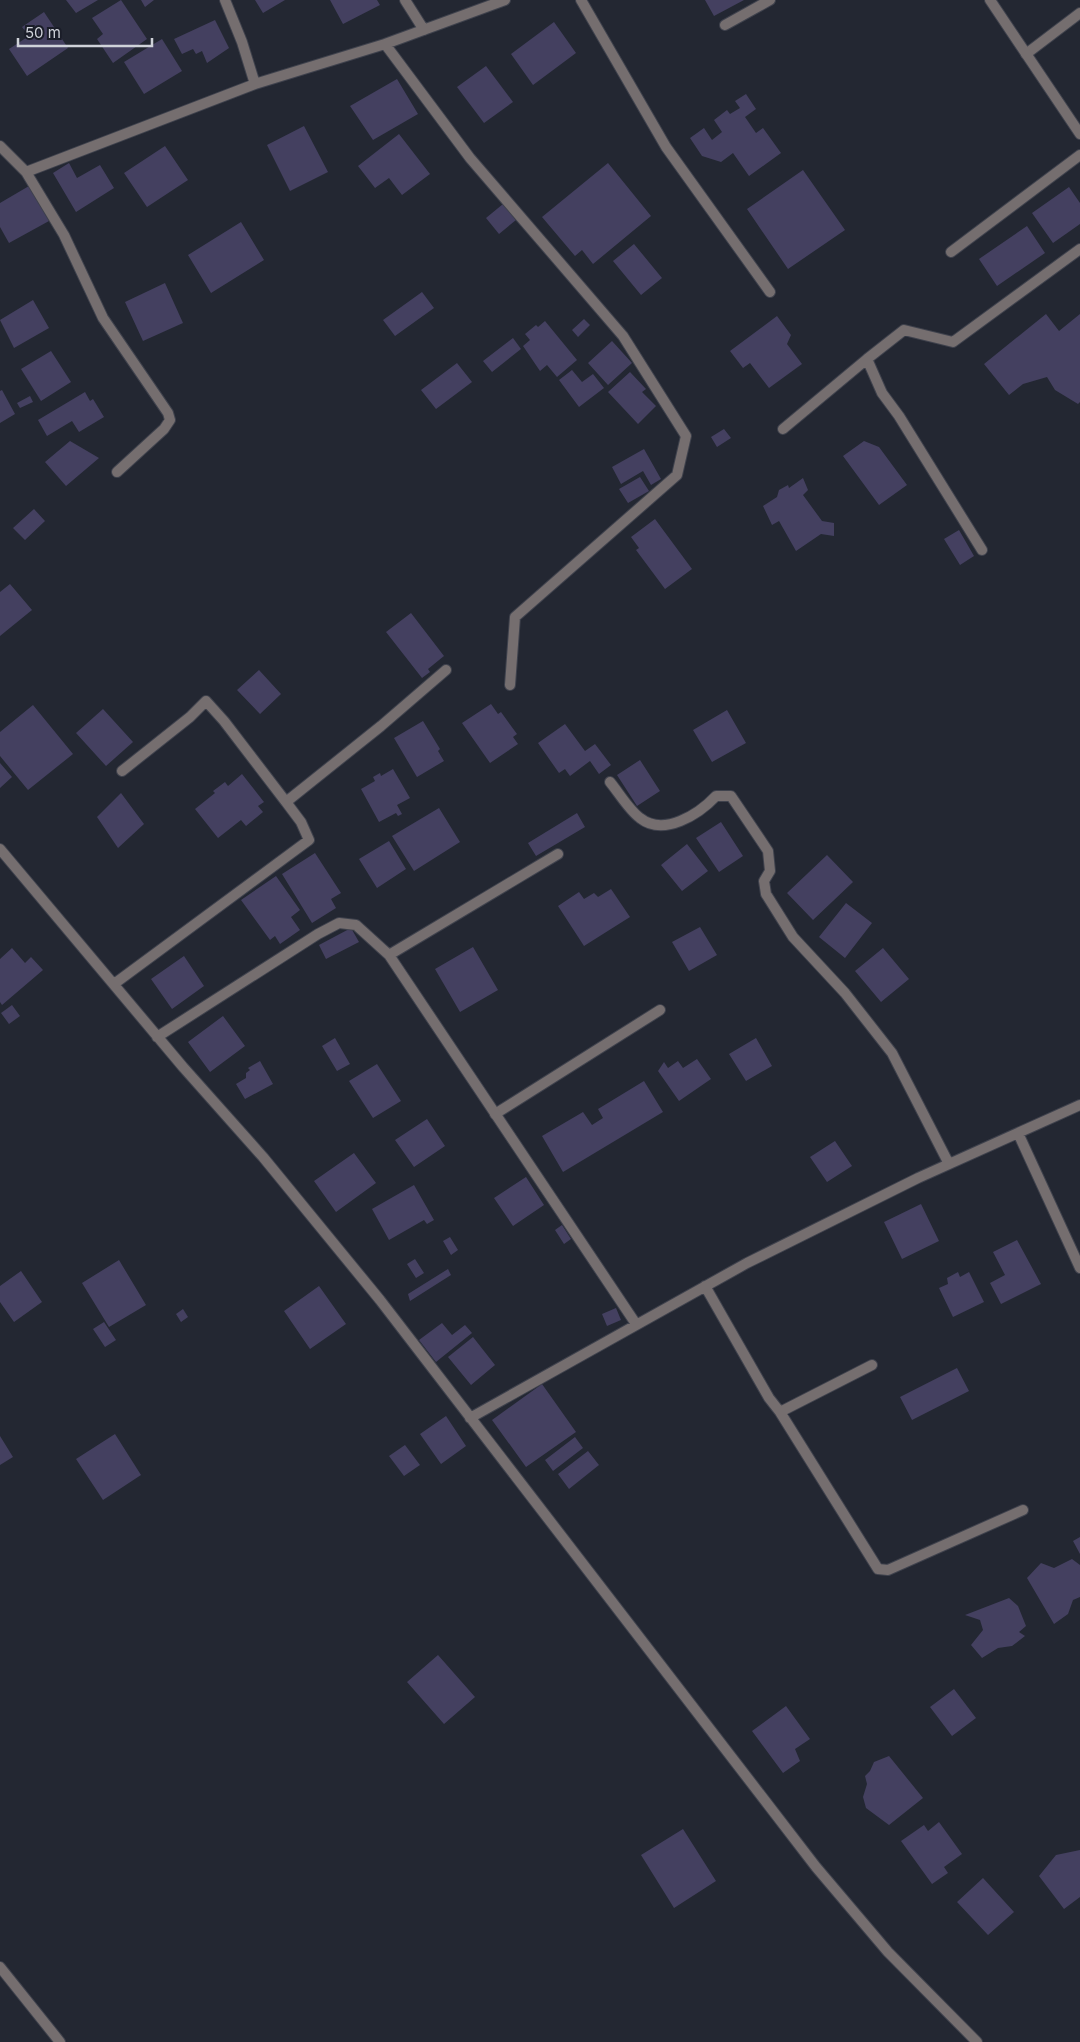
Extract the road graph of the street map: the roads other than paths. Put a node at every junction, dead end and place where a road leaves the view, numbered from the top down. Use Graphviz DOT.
graph roads {
  1 [pos="225,0"];
  2 [pos="405,0"];
  3 [pos="506,0"];
  4 [pos="581,0"];
  5 [pos="770,0"];
  6 [pos="990,0"];
  7 [pos="1080,13"];
  8 [pos="725,25"];
  9 [pos="424,30"];
  10 [pos="385,44"];
  11 [pos="1026,54"];
  12 [pos="256,84"];
  13 [pos="1080,134"];
  14 [pos="0,146"];
  15 [pos="1080,155"];
  16 [pos="26,172"];
  17 [pos="1080,249"];
  18 [pos="951,252"];
  19 [pos="770,292"];
  20 [pos="868,359"];
  21 [pos="783,429"];
  22 [pos="117,472"];
  23 [pos="982,550"];
  24 [pos="446,670"];
  25 [pos="510,684"];
  26 [pos="122,771"];
  27 [pos="610,782"];
  28 [pos="286,802"];
  29 [pos="0,849"];
  30 [pos="558,854"];
  31 [pos="389,955"];
  32 [pos="114,984"];
  33 [pos="660,1010"];
  34 [pos="157,1037"];
  35 [pos="1080,1105"];
  36 [pos="495,1114"];
  37 [pos="1018,1133"];
  38 [pos="949,1164"];
  39 [pos="1080,1268"];
  40 [pos="705,1286"];
  41 [pos="636,1324"];
  42 [pos="872,1366"];
  43 [pos="780,1412"];
  44 [pos="470,1418"];
  45 [pos="1023,1510"];
  46 [pos="0,1968"];
  47 [pos="60,2042"];
  48 [pos="978,2042"];
  1 -- 12 [label="street"];
  2 -- 9 [label="street"];
  3 -- 9 [label="street"];
  4 -- 19 [label="street"];
  5 -- 8 [label="street"];
  6 -- 11 [label="street"];
  7 -- 11 [label="street"];
  9 -- 10 [label="street"];
  10 -- 12 [label="street"];
  10 -- 25 [label="street"];
  11 -- 13 [label="street"];
  12 -- 16 [label="street"];
  14 -- 16 [label="street"];
  15 -- 18 [label="street"];
  16 -- 22 [label="street"];
  17 -- 20 [label="street"];
  20 -- 21 [label="street"];
  20 -- 23 [label="street"];
  24 -- 28 [label="street"];
  26 -- 28 [label="street"];
  27 -- 38 [label="street"];
  28 -- 32 [label="street"];
  29 -- 32 [label="street"];
  30 -- 31 [label="street"];
  31 -- 34 [label="street"];
  31 -- 36 [label="street"];
  32 -- 34 [label="street"];
  33 -- 36 [label="street"];
  34 -- 44 [label="street"];
  35 -- 37 [label="street"];
  36 -- 41 [label="street"];
  37 -- 38 [label="street"];
  37 -- 39 [label="street"];
  38 -- 40 [label="street"];
  40 -- 41 [label="street"];
  40 -- 43 [label="street"];
  41 -- 44 [label="street"];
  42 -- 43 [label="street"];
  43 -- 45 [label="street"];
  44 -- 48 [label="street"];
  46 -- 47 [label="street"];
}
